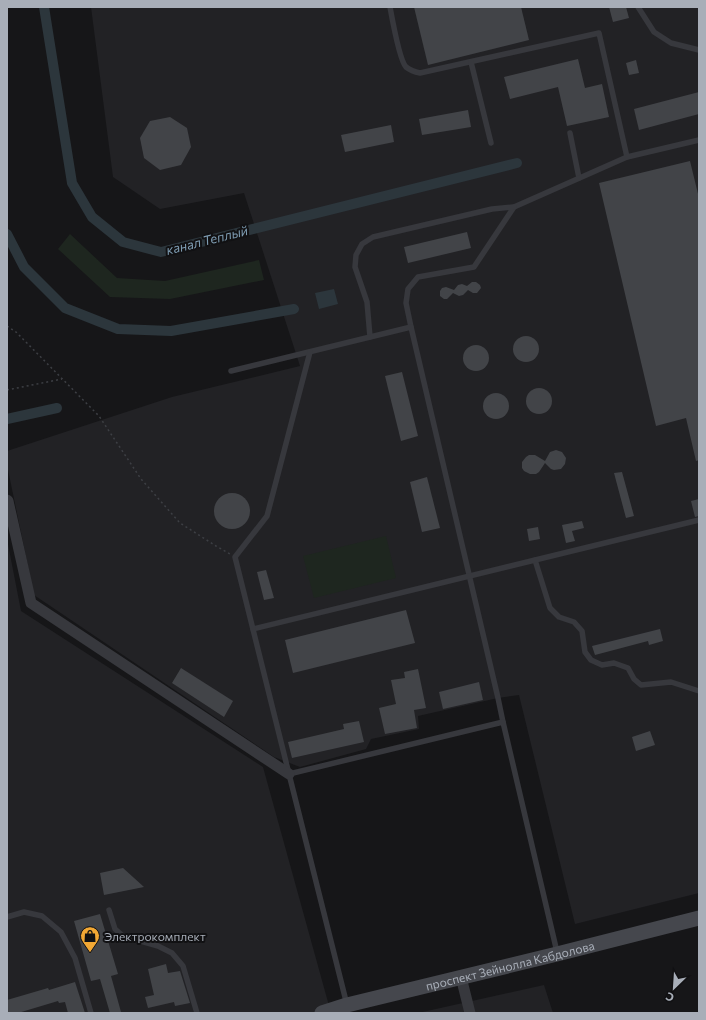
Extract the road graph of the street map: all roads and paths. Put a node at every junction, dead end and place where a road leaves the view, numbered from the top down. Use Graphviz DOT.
graph roads {
  1 [pos="390,7"];
  2 [pos="638,7"];
  3 [pos="699,50"];
  4 [pos="471,62"];
  5 [pos="570,133"];
  6 [pos="699,140"];
  7 [pos="491,143"];
  8 [pos="627,157"];
  9 [pos="579,178"];
  10 [pos="514,207"];
  11 [pos="7,326"];
  12 [pos="411,327"];
  13 [pos="370,337"];
  14 [pos="310,352"];
  15 [pos="231,371"];
  16 [pos="62,379"];
  17 [pos="7,390"];
  18 [pos="7,500"];
  19 [pos="699,520"];
  20 [pos="235,557"];
  21 [pos="535,560"];
  22 [pos="469,576"];
  23 [pos="253,629"];
  24 [pos="699,691"];
  25 [pos="503,722"];
  26 [pos="289,774"];
  27 [pos="109,910"];
  28 [pos="7,917"];
  29 [pos="699,918"];
  30 [pos="557,954"];
  31 [pos="461,977"];
  32 [pos="347,1006"];
  33 [pos="91,1013"];
  34 [pos="197,1013"];
  35 [pos="322,1013"];
  36 [pos="470,1013"];
  1 -- 4 [label="lane"];
  2 -- 3 [label="lane"];
  4 -- 7 [label="lane"];
  4 -- 8 [label="lane"];
  5 -- 9 [label="lane"];
  6 -- 8 [label="lane"];
  8 -- 9 [label="lane"];
  9 -- 10 [label="lane"];
  10 -- 12 [label="lane"];
  10 -- 13 [label="lane"];
  11 -- 16 [label="path"];
  12 -- 13 [label="lane"];
  12 -- 22 [label="lane"];
  13 -- 14 [label="lane"];
  14 -- 15 [label="lane"];
  14 -- 20 [label="lane"];
  16 -- 17 [label="path"];
  16 -- 20 [label="path"];
  18 -- 26 [label="street"];
  19 -- 21 [label="lane"];
  20 -- 23 [label="lane"];
  21 -- 22 [label="lane"];
  21 -- 24 [label="lane"];
  22 -- 23 [label="lane"];
  22 -- 25 [label="lane"];
  23 -- 26 [label="lane"];
  25 -- 26 [label="lane"];
  25 -- 30 [label="lane"];
  26 -- 32 [label="lane"];
  27 -- 34 [label="lane"];
  28 -- 33 [label="lane"];
  29 -- 30 [label="main road, проспект Зейнолла Кабдолова"];
  30 -- 31 [label="main road, проспект Зейнолла Кабдолова"];
  31 -- 32 [label="main road, проспект Зейнолла Кабдолова"];
  31 -- 36 [label="street"];
  32 -- 35 [label="main road, проспект Зейнолла Кабдолова"];
}
